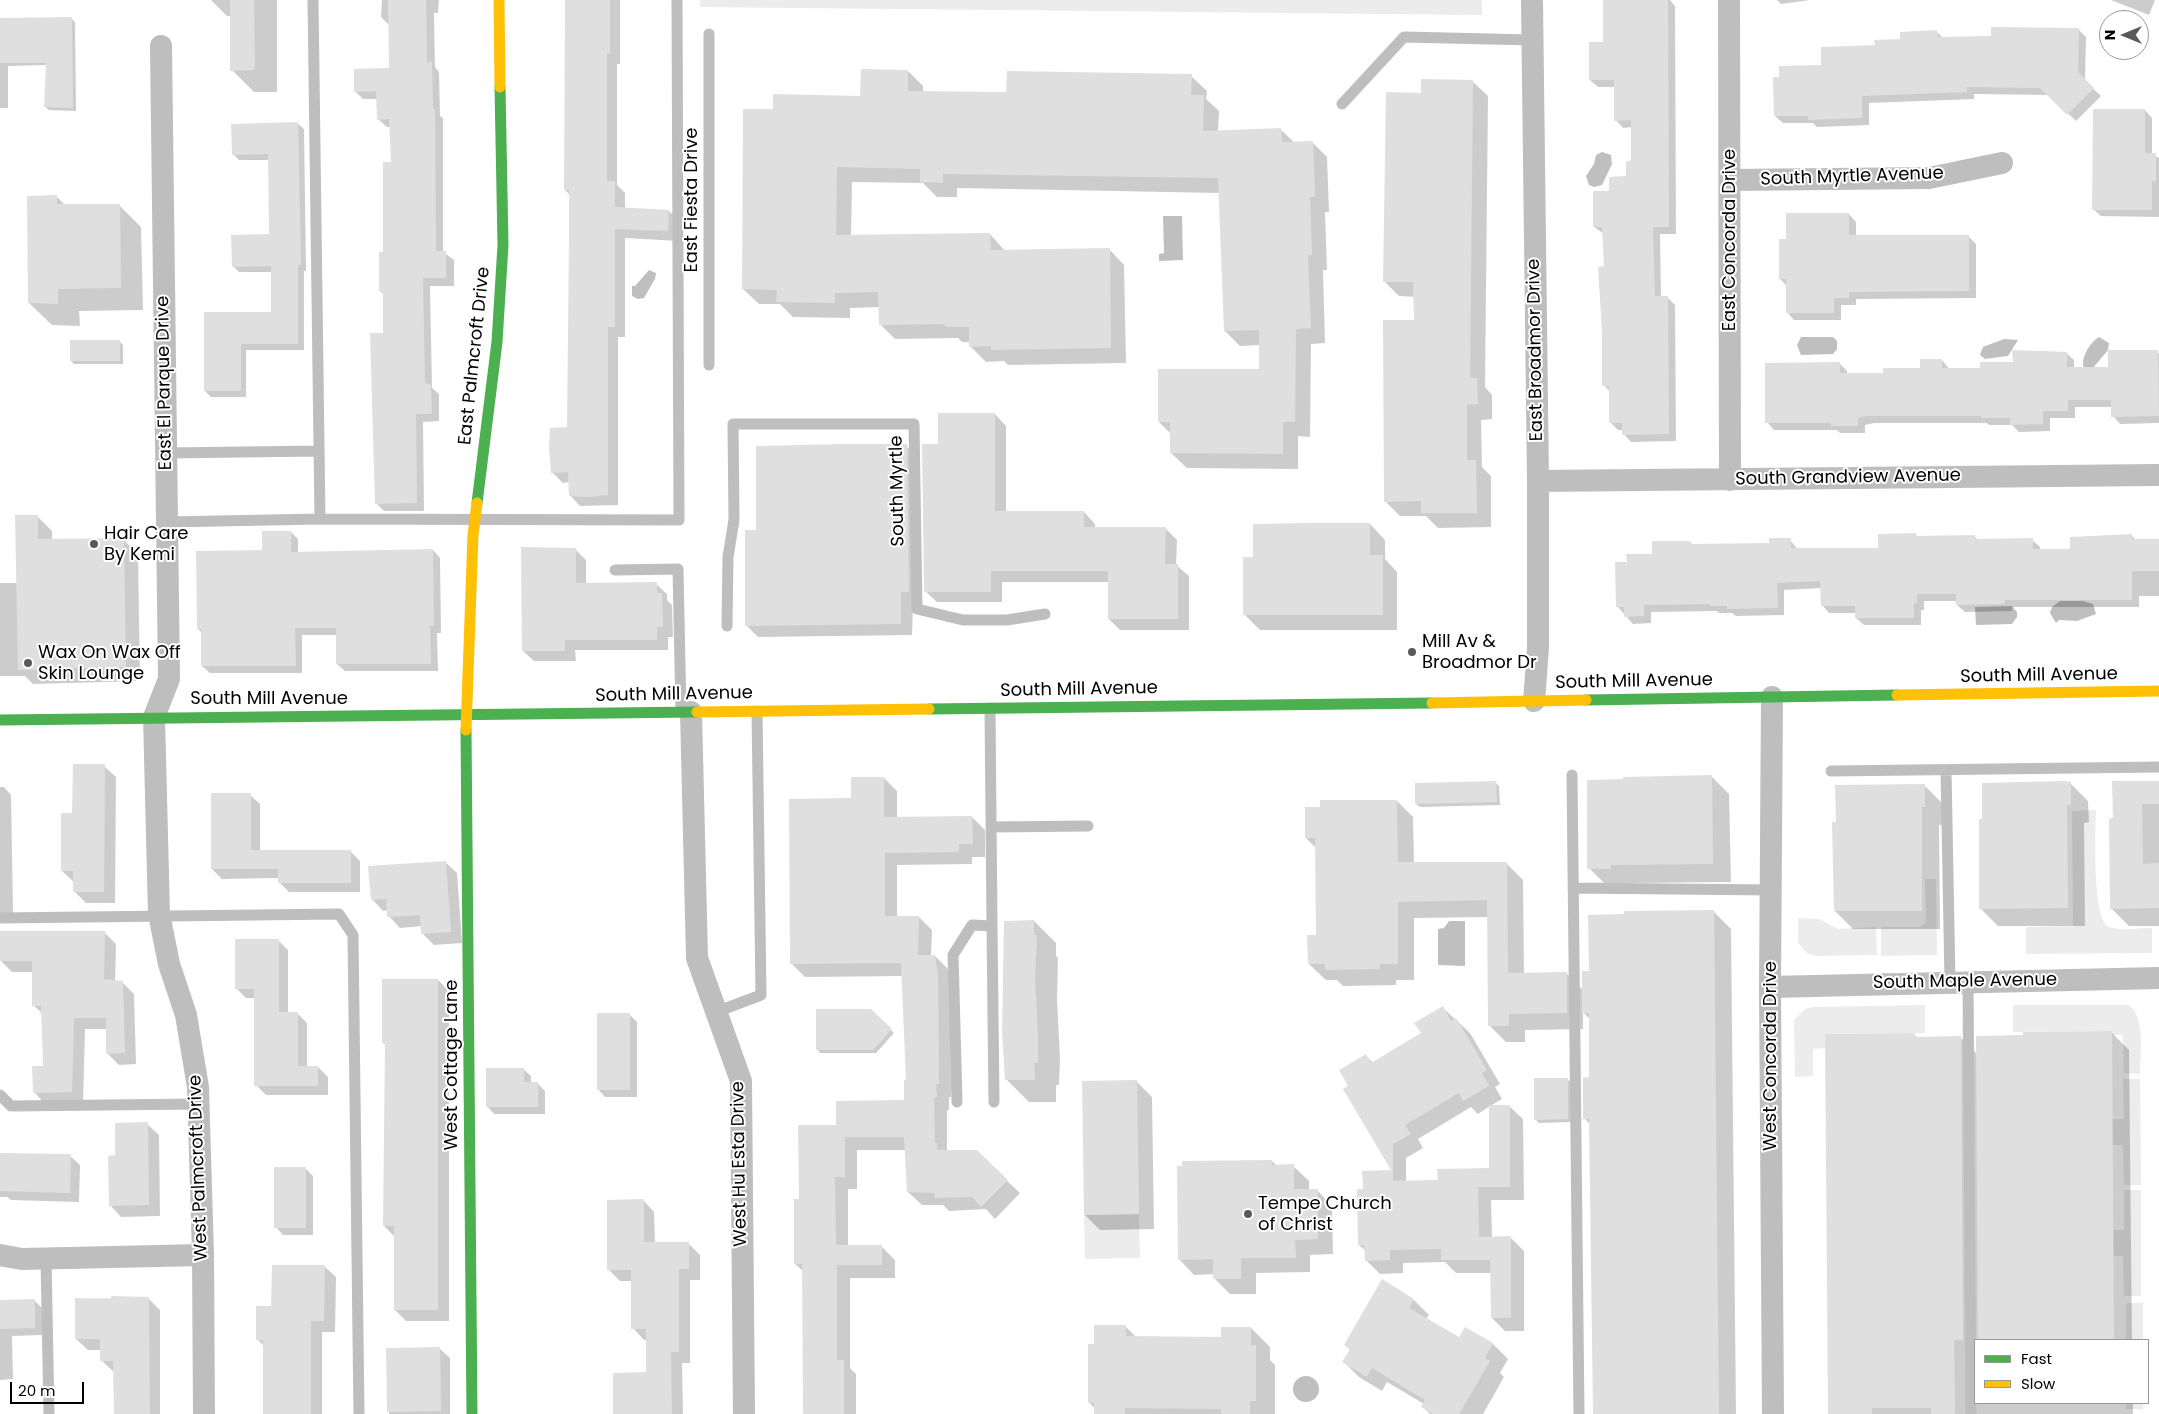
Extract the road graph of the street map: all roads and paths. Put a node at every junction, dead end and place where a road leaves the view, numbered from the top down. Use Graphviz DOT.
graph roads {
  1 [pos="313,0"];
  2 [pos="499,0"];
  3 [pos="677,0"];
  4 [pos="1532,0"];
  5 [pos="1729,0"];
  6 [pos="710,34"];
  7 [pos="1532,40"];
  8 [pos="161,46"];
  9 [pos="1342,104"];
  10 [pos="2002,163"];
  11 [pos="1730,180"];
  12 [pos="710,365"];
  13 [pos="319,450"];
  14 [pos="166,453"];
  15 [pos="2159,475"];
  16 [pos="1730,480"];
  17 [pos="1538,481"];
  18 [pos="320,519"];
  19 [pos="475,521"];
  20 [pos="167,522"];
  21 [pos="615,570"];
  22 [pos="1045,614"];
  23 [pos="727,626"];
  24 [pos="2159,691"];
  25 [pos="1772,697"];
  26 [pos="1534,701"];
  27 [pos="990,708"];
  28 [pos="758,711"];
  29 [pos="686,712"];
  30 [pos="466,715"];
  31 [pos="154,718"];
  32 [pos="0,720"];
  33 [pos="2159,767"];
  34 [pos="1946,770"];
  35 [pos="1831,771"];
  36 [pos="1572,775"];
  37 [pos="1088,826"];
  38 [pos="993,827"];
  39 [pos="1573,888"];
  40 [pos="1771,890"];
  41 [pos="159,914"];
  42 [pos="0,918"];
  43 [pos="992,926"];
  44 [pos="2159,978"];
  45 [pos="1959,982"];
  46 [pos="1770,987"];
  47 [pos="716,1012"];
  48 [pos="0,1095"];
  49 [pos="957,1102"];
  50 [pos="994,1102"];
  51 [pos="199,1104"];
  52 [pos="0,1255"];
  53 [pos="203,1255"];
  54 [pos="46,1258"];
  55 [pos="49,1414"];
  56 [pos="204,1414"];
  57 [pos="359,1414"];
  58 [pos="472,1414"];
  59 [pos="744,1414"];
  60 [pos="1579,1414"];
  61 [pos="1773,1414"];
  62 [pos="1971,1414"];
  1 -- 13 [label="lane"];
  2 -- 19 [label="main road, East Palmcroft Drive"];
  3 -- 19 [label="lane"];
  4 -- 7 [label="street, East Broadmor Drive"];
  5 -- 11 [label="street, East Concorda Drive"];
  6 -- 12 [label="lane, East Fiesta Drive"];
  7 -- 9 [label="lane"];
  7 -- 17 [label="street, East Broadmor Drive"];
  8 -- 14 [label="street, East El Parque Drive"];
  10 -- 11 [label="street, South Myrtle Avenue"];
  11 -- 16 [label="street, East Concorda Drive"];
  13 -- 14 [label="lane"];
  13 -- 18 [label="lane"];
  14 -- 20 [label="street, East El Parque Drive"];
  15 -- 16 [label="street, South Grandview Avenue"];
  16 -- 17 [label="street, South Grandview Avenue"];
  17 -- 26 [label="street, East Broadmor Drive"];
  18 -- 19 [label="lane"];
  18 -- 20 [label="lane"];
  19 -- 30 [label="main road, East Palmcroft Drive"];
  20 -- 31 [label="street, East El Parque Drive"];
  21 -- 29 [label="lane"];
  22 -- 23 [label="lane, South Myrtle"];
  24 -- 25 [label="main road, South Mill Avenue"];
  25 -- 26 [label="main road, South Mill Avenue"];
  25 -- 40 [label="street, West Concorda Drive"];
  26 -- 27 [label="main road, South Mill Avenue"];
  27 -- 28 [label="main road, South Mill Avenue"];
  27 -- 38 [label="lane"];
  28 -- 29 [label="main road, South Mill Avenue"];
  28 -- 47 [label="lane"];
  29 -- 30 [label="main road, South Mill Avenue"];
  29 -- 47 [label="street, West Hu Esta Drive"];
  30 -- 31 [label="main road, South Mill Avenue"];
  30 -- 58 [label="main road, West Cottage Lane"];
  31 -- 32 [label="main road, South Mill Avenue"];
  31 -- 41 [label="street, West Palmcroft Drive"];
  33 -- 34 [label="lane"];
  34 -- 35 [label="lane"];
  34 -- 45 [label="lane"];
  36 -- 39 [label="lane"];
  37 -- 38 [label="lane"];
  38 -- 43 [label="lane"];
  39 -- 40 [label="lane"];
  39 -- 60 [label="lane"];
  40 -- 46 [label="street, West Concorda Drive"];
  41 -- 42 [label="lane"];
  41 -- 51 [label="street, West Palmcroft Drive"];
  41 -- 57 [label="lane"];
  43 -- 49 [label="lane"];
  43 -- 50 [label="lane"];
  44 -- 45 [label="street, South Maple Avenue"];
  45 -- 46 [label="street, South Maple Avenue"];
  45 -- 62 [label="lane"];
  46 -- 61 [label="street, West Concorda Drive"];
  47 -- 59 [label="street, West Hu Esta Drive"];
  48 -- 51 [label="lane"];
  51 -- 53 [label="street, West Palmcroft Drive"];
  52 -- 54 [label="street"];
  53 -- 54 [label="street"];
  53 -- 56 [label="street, West Palmcroft Drive"];
  54 -- 55 [label="lane"];
}
